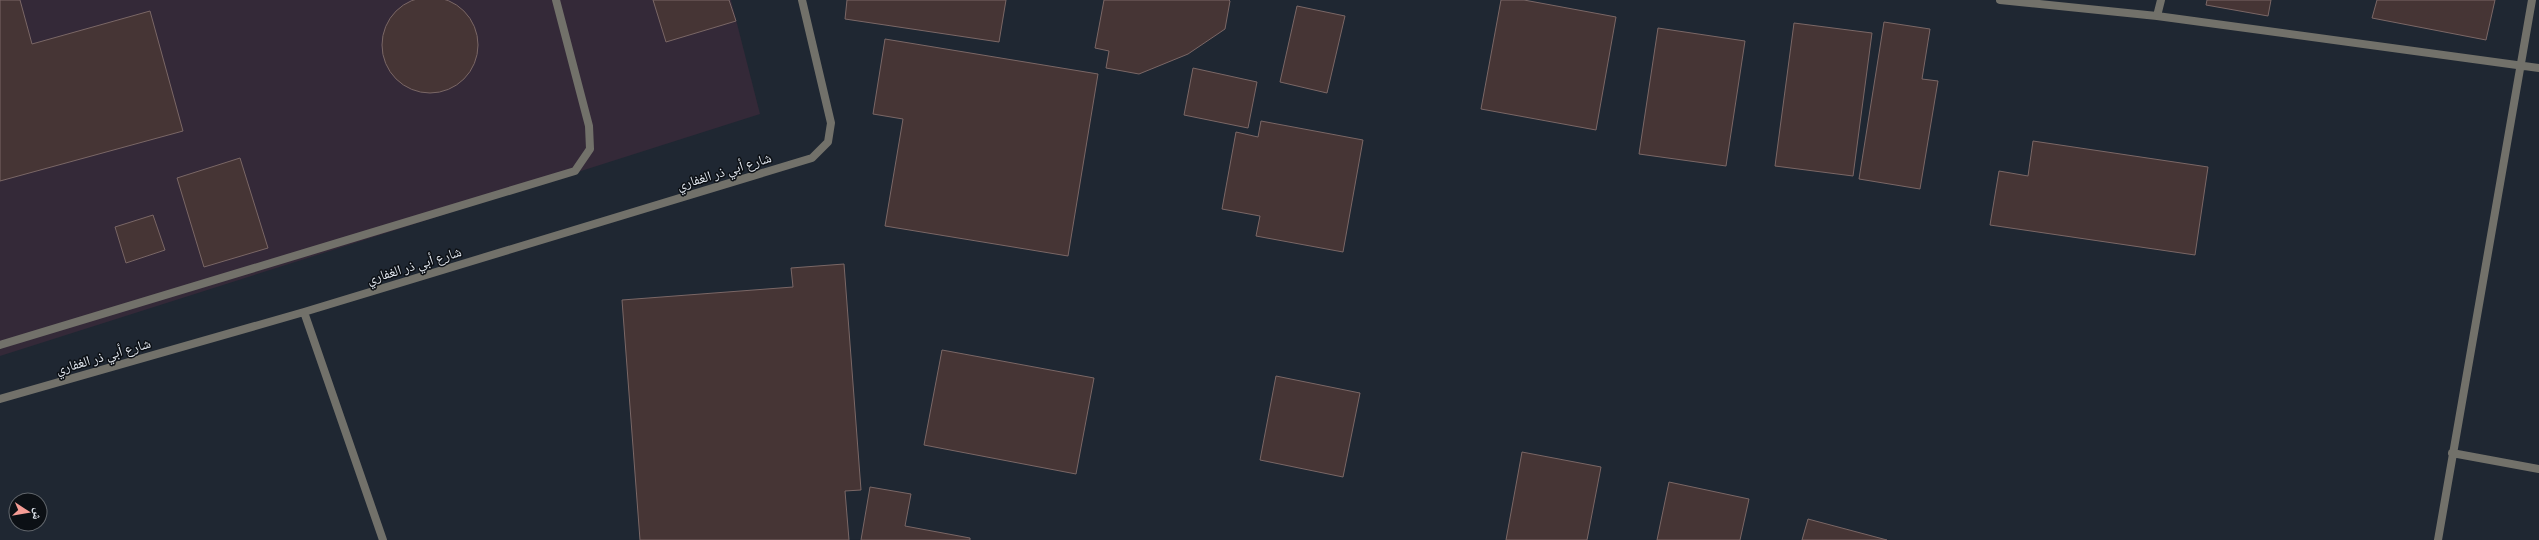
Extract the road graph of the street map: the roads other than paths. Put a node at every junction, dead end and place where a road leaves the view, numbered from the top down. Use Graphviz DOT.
graph roads {
  1 [pos="556,0"];
  2 [pos="802,0"];
  3 [pos="2000,0"];
  4 [pos="2161,0"];
  5 [pos="2532,0"];
  6 [pos="2157,16"];
  7 [pos="2521,65"];
  8 [pos="2539,68"];
  9 [pos="304,312"];
  10 [pos="0,345"];
  11 [pos="0,399"];
  12 [pos="2452,453"];
  13 [pos="2539,469"];
  14 [pos="383,540"];
  15 [pos="2438,540"];
  1 -- 10 [label="street"];
  2 -- 9 [label="street, شارع أبي ذر الغفاري"];
  3 -- 6 [label="street"];
  4 -- 6 [label="street"];
  5 -- 7 [label="street"];
  6 -- 7 [label="street"];
  7 -- 8 [label="street"];
  7 -- 12 [label="street"];
  9 -- 11 [label="street, شارع أبي ذر الغفاري"];
  9 -- 14 [label="street"];
  12 -- 13 [label="street"];
  12 -- 15 [label="street"];
}
